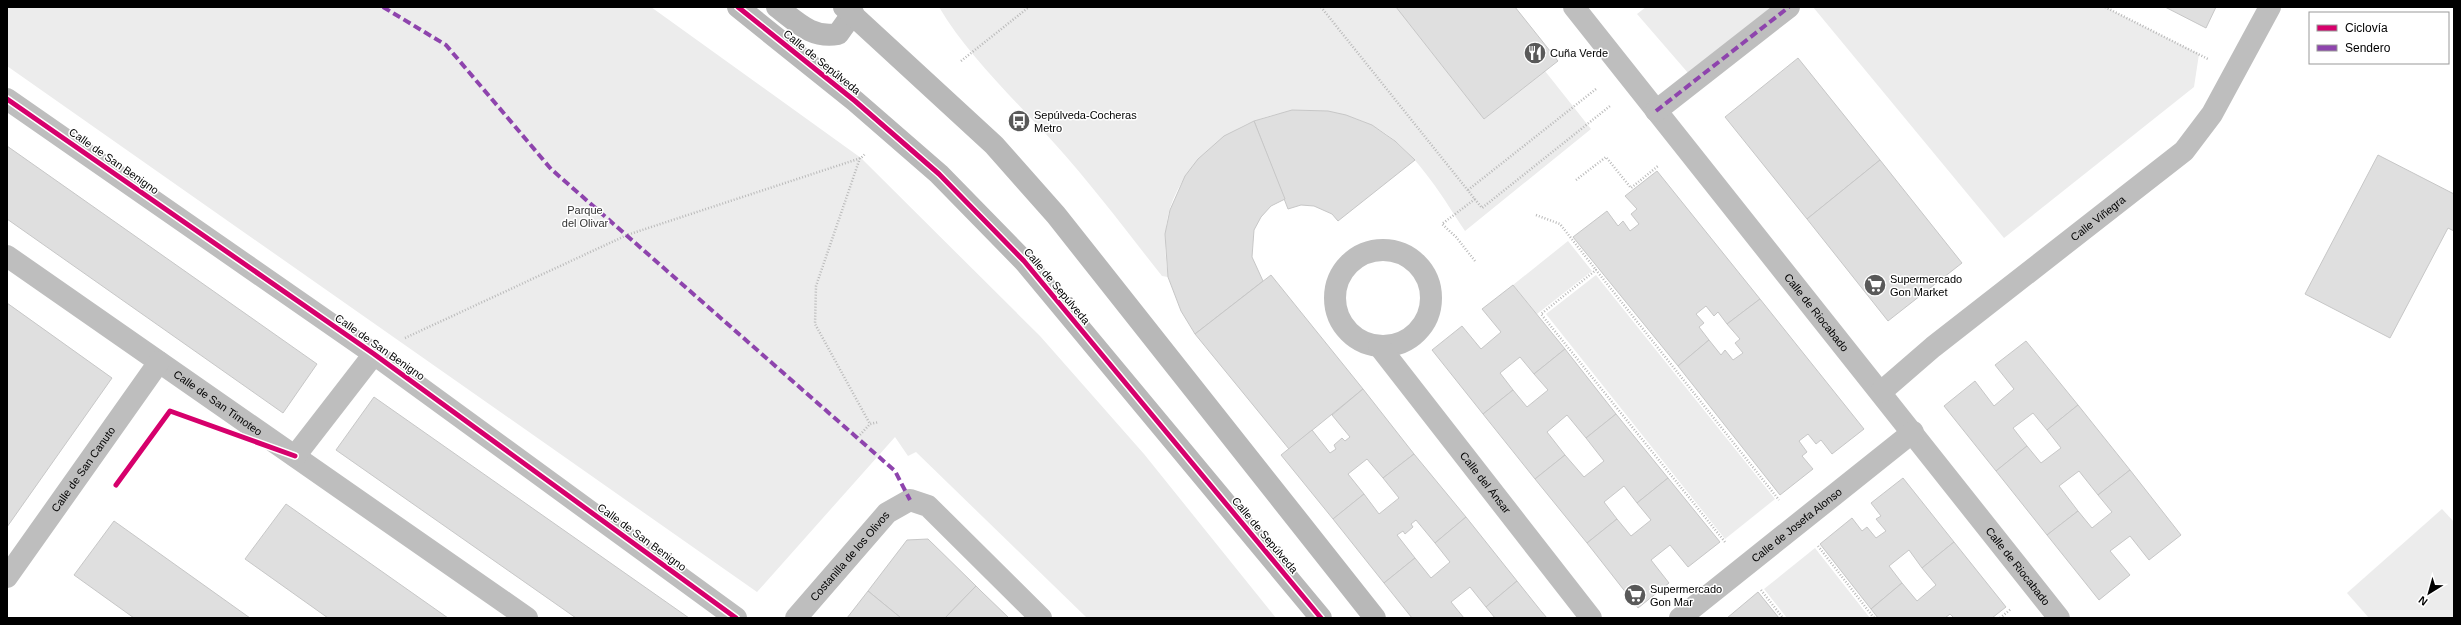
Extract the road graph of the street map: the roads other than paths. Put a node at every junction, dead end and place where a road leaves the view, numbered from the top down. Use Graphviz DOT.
graph roads {
  1 [pos="738,7"];
  2 [pos="777,7"];
  3 [pos="1574,7"];
  4 [pos="1789,7"];
  5 [pos="2270,7"];
  6 [pos="851,9"];
  7 [pos="7,99"];
  8 [pos="1656,111"];
  9 [pos="7,256"];
  10 [pos="1379,346"];
  11 [pos="374,354"];
  12 [pos="159,362"];
  13 [pos="1881,392"];
  14 [pos="1913,432"];
  15 [pos="296,456"];
  16 [pos="7,577"];
  17 [pos="527,618"];
  18 [pos="736,618"];
  19 [pos="796,618"];
  20 [pos="1041,618"];
  21 [pos="1321,618"];
  22 [pos="1375,618"];
  23 [pos="1591,618"];
  24 [pos="1680,618"];
  25 [pos="2059,618"];
  1 -- 21 [label="street, Calle de Sepúlveda"];
  2 -- 6 [label="street"];
  3 -- 8 [label="street, Calle de Riocabado"];
  4 -- 8 [label="street"];
  5 -- 13 [label="street, Calle Viñegra"];
  6 -- 22 [label="street"];
  7 -- 11 [label="street, Calle de San Benigno"];
  8 -- 13 [label="street, Calle de Riocabado"];
  9 -- 12 [label="street, Calle de San Timoteo"];
  10 -- 10 [label="street"];
  10 -- 23 [label="street, Calle del Ánsar"];
  11 -- 15 [label="street"];
  11 -- 18 [label="street, Calle de San Benigno"];
  12 -- 15 [label="street, Calle de San Timoteo"];
  12 -- 16 [label="street, Calle de San Canuto"];
  13 -- 14 [label="street, Calle de Riocabado"];
  14 -- 24 [label="street, Calle de Josefa Alonso"];
  14 -- 25 [label="street, Calle de Riocabado"];
  15 -- 17 [label="street, Calle de San Timoteo"];
  19 -- 20 [label="street, Costanilla de los Olivos"];
}
